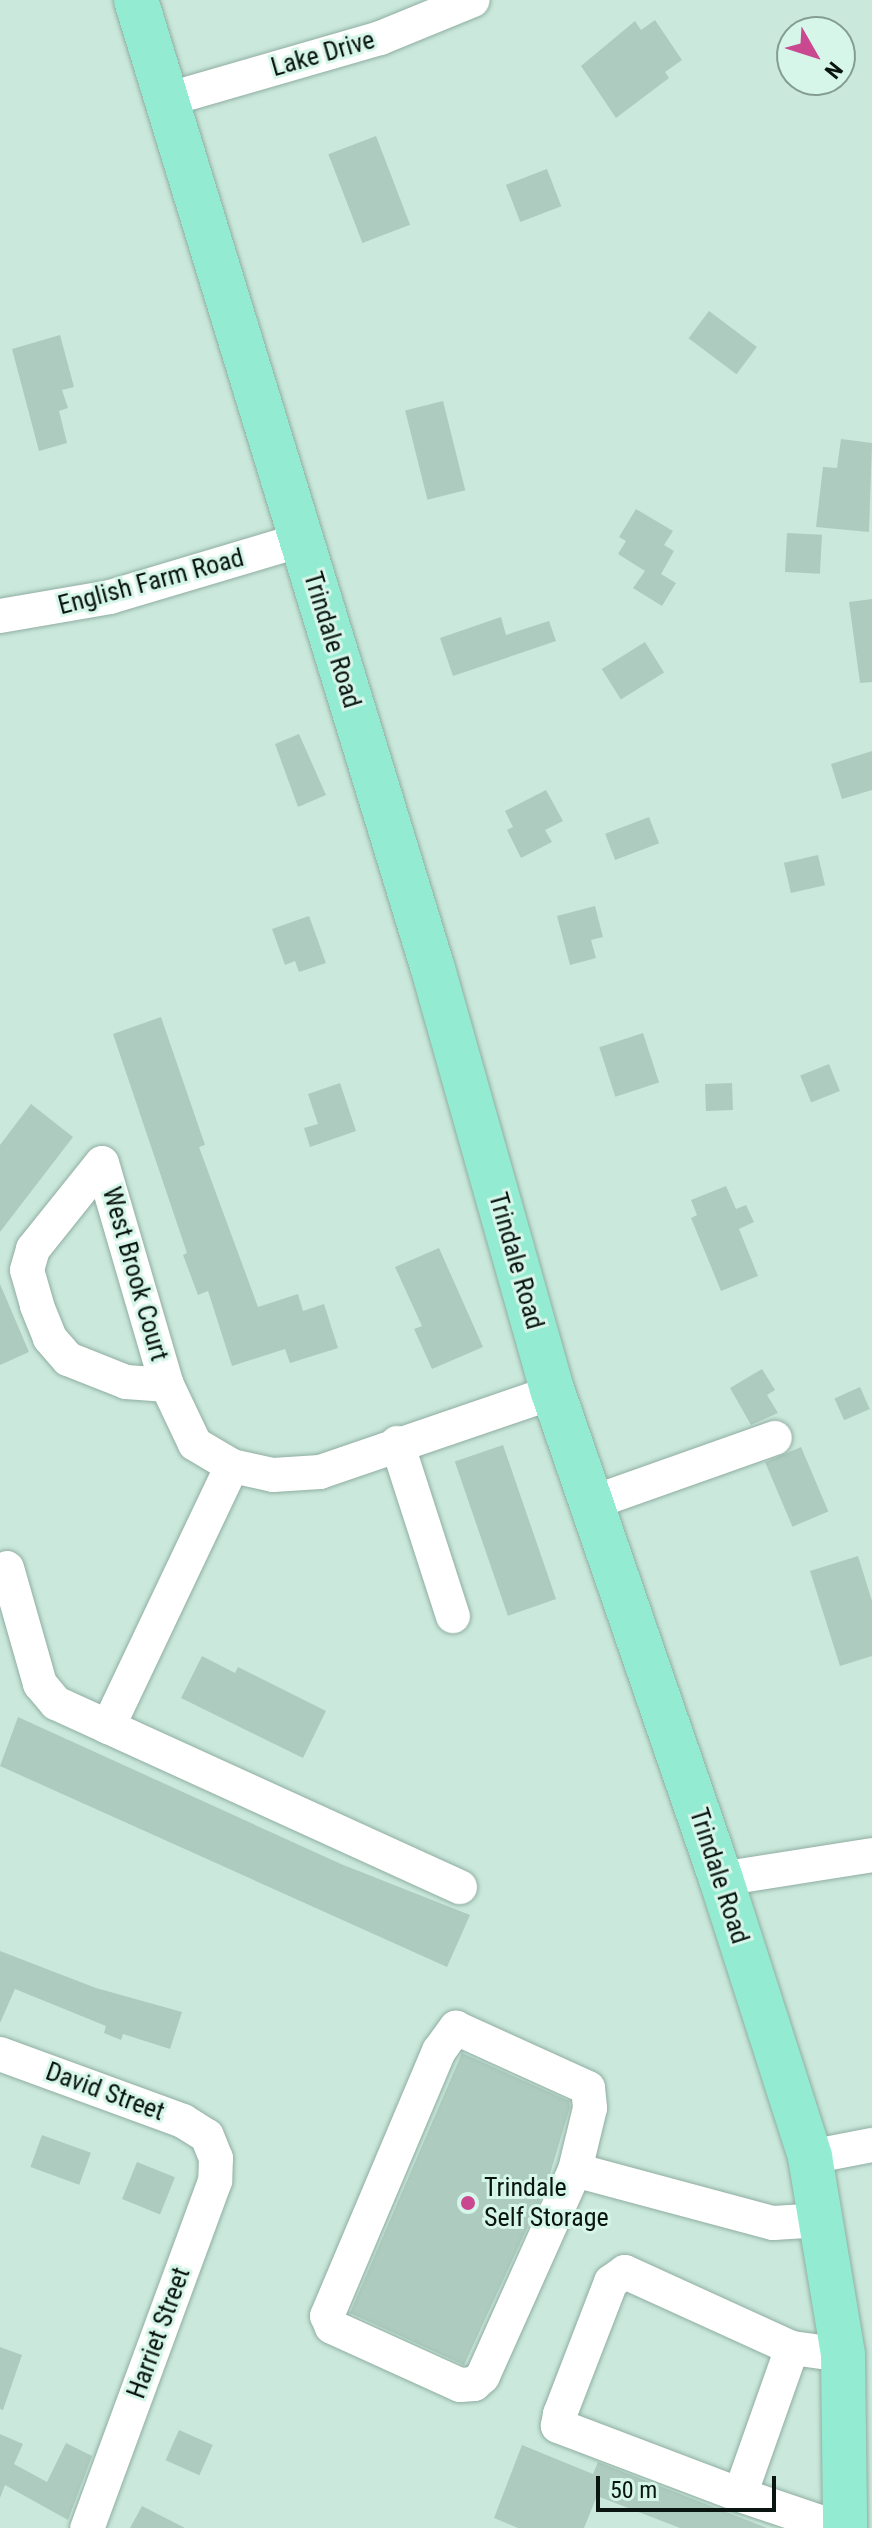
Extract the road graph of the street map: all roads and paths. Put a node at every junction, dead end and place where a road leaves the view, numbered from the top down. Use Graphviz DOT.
graph roads {
  1 [pos="136,0"];
  2 [pos="473,0"];
  3 [pos="169,99"];
  4 [pos="301,540"];
  5 [pos="0,616"];
  6 [pos="167,1385"];
  7 [pos="553,1392"];
  8 [pos="775,1438"];
  9 [pos="397,1443"];
  10 [pos="232,1466"];
  11 [pos="591,1503"];
  12 [pos="7,1568"];
  13 [pos="453,1616"];
  14 [pos="108,1727"];
  15 [pos="872,1855"];
  16 [pos="721,1879"];
  17 [pos="460,1887"];
  18 [pos="0,2054"];
  19 [pos="207,2136"];
  20 [pos="872,2145"];
  21 [pos="810,2157"];
  22 [pos="575,2170"];
  23 [pos="823,2220"];
  24 [pos="792,2348"];
  25 [pos="843,2355"];
  26 [pos="740,2495"];
  27 [pos="87,2528"];
  28 [pos="838,2528"];
  29 [pos="845,2528"];
  1 -- 3 [label="main road, Trindale Road"];
  2 -- 3 [label="street, Lake Drive"];
  3 -- 4 [label="main road, Trindale Road"];
  4 -- 5 [label="street, English Farm Road"];
  4 -- 7 [label="main road, Trindale Road"];
  6 -- 6 [label="street, West Brook Court"];
  6 -- 10 [label="street, West Brook Court"];
  7 -- 9 [label="street, West Brook Court"];
  7 -- 11 [label="main road, Trindale Road"];
  8 -- 11 [label="street"];
  9 -- 10 [label="street, West Brook Court"];
  9 -- 13 [label="street"];
  10 -- 14 [label="street"];
  11 -- 16 [label="main road, Trindale Road"];
  12 -- 14 [label="street"];
  14 -- 17 [label="street"];
  15 -- 16 [label="street"];
  16 -- 21 [label="main road, Trindale Road"];
  18 -- 19 [label="street, David Street"];
  19 -- 27 [label="street, Harriet Street"];
  20 -- 21 [label="street"];
  21 -- 23 [label="main road, Trindale Road"];
  22 -- 22 [label="street"];
  22 -- 23 [label="street"];
  23 -- 25 [label="main road, Trindale Road"];
  24 -- 25 [label="street"];
  24 -- 26 [label="street"];
  24 -- 26 [label="street"];
  25 -- 29 [label="main road, Trindale Road"];
  26 -- 28 [label="street"];
}
